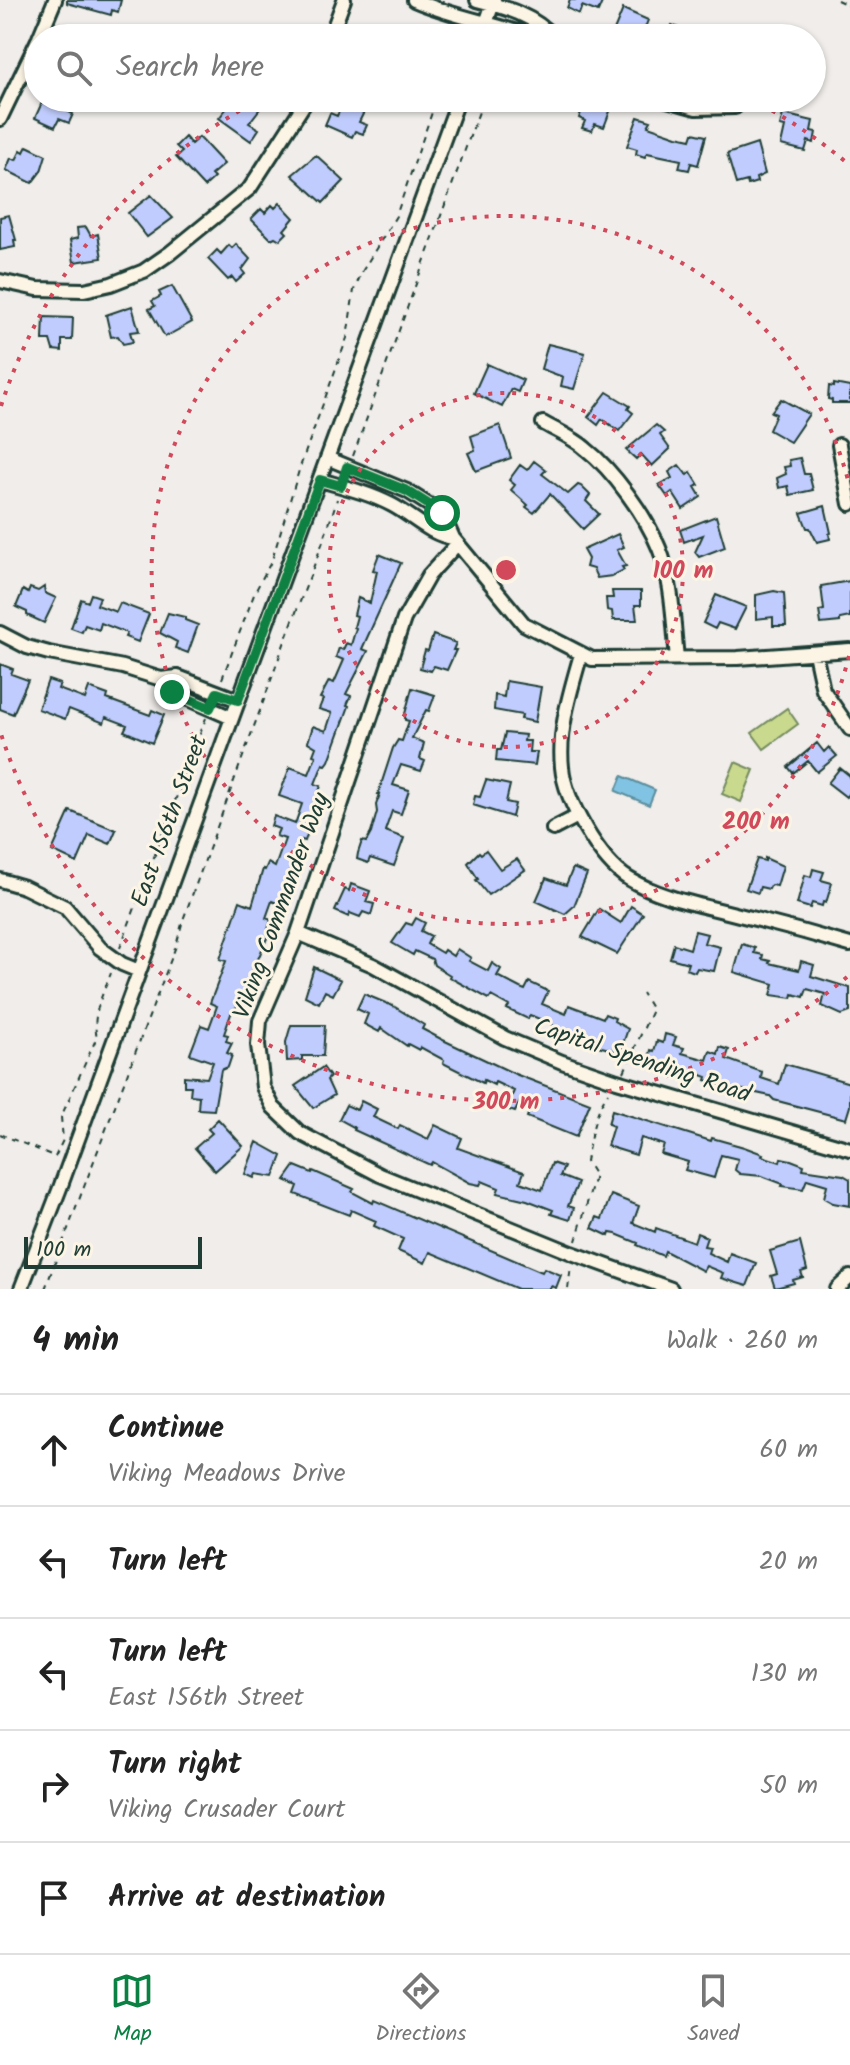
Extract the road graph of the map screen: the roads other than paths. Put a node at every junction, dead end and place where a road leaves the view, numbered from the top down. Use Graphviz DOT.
graph roads {
  1 [pos="55,0"];
  2 [pos="344,0"];
  3 [pos="414,0"];
  4 [pos="477,0"];
  5 [pos="494,2"];
  6 [pos="486,23"];
  7 [pos="45,24"];
  8 [pos="335,24"];
  9 [pos="489,24"];
  10 [pos="540,24"];
  11 [pos="24,70"];
  12 [pos="299,112"];
  13 [pos="454,112"];
  14 [pos="0,119"];
  15 [pos="0,281"];
  16 [pos="543,423"];
  17 [pos="839,445"];
  18 [pos="327,458"];
  19 [pos="320,480"];
  20 [pos="850,504"];
  21 [pos="455,541"];
  22 [pos="0,633"];
  23 [pos="850,650"];
  24 [pos="815,653"];
  25 [pos="581,654"];
  26 [pos="677,658"];
  27 [pos="161,679"];
  28 [pos="238,700"];
  29 [pos="232,718"];
  30 [pos="850,729"];
  31 [pos="578,816"];
  32 [pos="553,829"];
  33 [pos="0,880"];
  34 [pos="298,933"];
  35 [pos="850,945"];
  36 [pos="139,971"];
  37 [pos="850,1149"];
  38 [pos="850,1277"];
  39 [pos="21,1289"];
  40 [pos="671,1289"];
  41 [pos="837,1289"];
  1 -- 7 [label="street"];
  2 -- 8 [label="street"];
  3 -- 6 [label="street"];
  4 -- 5 [label="street"];
  5 -- 6 [label="street"];
  5 -- 10 [label="street"];
  6 -- 9 [label="street"];
  11 -- 14 [label="street"];
  12 -- 15 [label="street"];
  13 -- 18 [label="street, East 156th Street"];
  16 -- 26 [label="street"];
  17 -- 20 [label="street"];
  18 -- 19 [label="street, East 156th Street"];
  18 -- 21 [label="street"];
  19 -- 21 [label="street"];
  19 -- 28 [label="street, East 156th Street"];
  21 -- 25 [label="street"];
  21 -- 34 [label="street, Viking Commander Way"];
  22 -- 27 [label="street"];
  23 -- 24 [label="street"];
  24 -- 26 [label="street"];
  24 -- 30 [label="street"];
  25 -- 26 [label="street"];
  25 -- 31 [label="street"];
  27 -- 28 [label="street"];
  27 -- 29 [label="street"];
  28 -- 29 [label="street, East 156th Street"];
  29 -- 36 [label="street, East 156th Street"];
  31 -- 32 [label="street"];
  31 -- 35 [label="street"];
  33 -- 36 [label="street"];
  34 -- 37 [label="street, Capital Spending Road"];
  34 -- 40 [label="street, Viking Commander Way"];
  36 -- 39 [label="street, East 156th Street"];
  38 -- 41 [label="street"];
}
